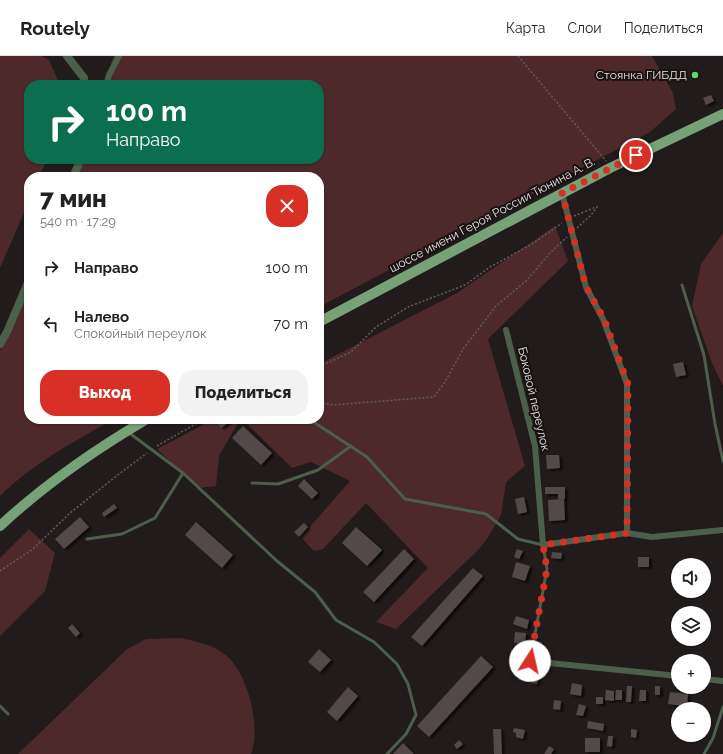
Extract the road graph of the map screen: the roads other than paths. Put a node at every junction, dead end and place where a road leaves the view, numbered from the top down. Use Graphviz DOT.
graph roads {
  1 [pos="67,56"];
  2 [pos="119,56"];
  3 [pos="84,80"];
  4 [pos="108,80"];
  5 [pos="723,114"];
  6 [pos="562,193"];
  7 [pos="682,284"];
  8 [pos="24,292"];
  9 [pos="324,319"];
  10 [pos="506,330"];
  11 [pos="0,344"];
  12 [pos="139,424"];
  13 [pos="317,424"];
  14 [pos="127,431"];
  15 [pos="351,446"];
  16 [pos="723,460"];
  17 [pos="183,473"];
  18 [pos="252,483"];
  19 [pos="0,526"];
  20 [pos="723,530"];
  21 [pos="627,533"];
  22 [pos="87,538"];
  23 [pos="543,545"];
  24 [pos="530,661"];
  25 [pos="671,675"];
  26 [pos="711,680"];
  27 [pos="723,681"];
  28 [pos="0,706"];
  29 [pos="723,707"];
  30 [pos="8,714"];
  31 [pos="387,754"];
  32 [pos="704,754"];
  1 -- 3 [label="street"];
  2 -- 4 [label="street"];
  5 -- 6 [label="main road, шоссе имени Героя России Тюнина А. В."];
  6 -- 9 [label="main road, шоссе имени Героя России Тюнина А. В."];
  6 -- 21 [label="street"];
  7 -- 16 [label="lane"];
  8 -- 11 [label="street"];
  10 -- 23 [label="street, Боковой переулок"];
  12 -- 14 [label="main road"];
  13 -- 15 [label="lane"];
  14 -- 17 [label="lane"];
  14 -- 19 [label="main road"];
  15 -- 18 [label="lane"];
  15 -- 23 [label="lane"];
  17 -- 22 [label="lane"];
  17 -- 31 [label="lane"];
  20 -- 21 [label="street"];
  21 -- 23 [label="street"];
  23 -- 24 [label="lane"];
  24 -- 25 [label="street"];
  26 -- 27 [label="street"];
  28 -- 30 [label="lane"];
  29 -- 32 [label="lane"];
}
